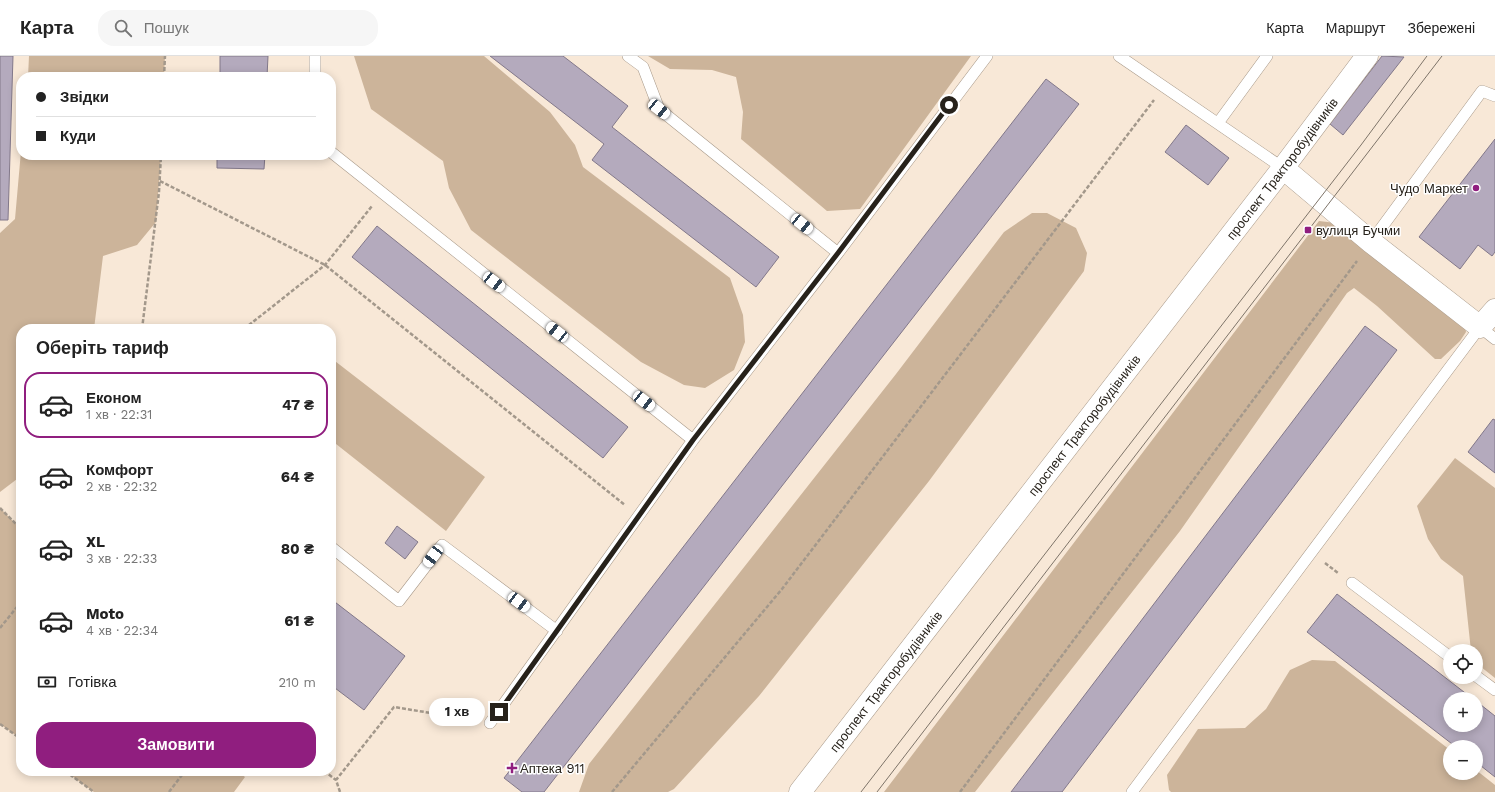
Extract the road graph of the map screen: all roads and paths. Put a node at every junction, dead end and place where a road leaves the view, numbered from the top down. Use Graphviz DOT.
graph roads {
  1 [pos="165,56"];
  2 [pos="315,56"];
  3 [pos="628,56"];
  4 [pos="987,56"];
  5 [pos="1119,56"];
  6 [pos="1267,56"];
  7 [pos="1367,56"];
  8 [pos="164,72"];
  9 [pos="315,72"];
  10 [pos="1164,87"];
  11 [pos="1495,96"];
  12 [pos="1218,123"];
  13 [pos="336,156"];
  14 [pos="161,160"];
  15 [pos="1283,168"];
  16 [pos="160,181"];
  17 [pos="383,193"];
  18 [pos="1371,242"];
  19 [pos="838,253"];
  20 [pos="325,265"];
  21 [pos="1495,310"];
  22 [pos="143,324"];
  23 [pos="250,324"];
  24 [pos="1487,333"];
  25 [pos="693,440"];
  26 [pos="620,501"];
  27 [pos="0,508"];
  28 [pos="16,524"];
  29 [pos="336,551"];
  30 [pos="1311,553"];
  31 [pos="1352,583"];
  32 [pos="16,608"];
  33 [pos="0,628"];
  34 [pos="557,631"];
  35 [pos="1443,652"];
  36 [pos="1483,681"];
  37 [pos="1495,690"];
  38 [pos="490,723"];
  39 [pos="0,724"];
  40 [pos="16,735"];
  41 [pos="72,776"];
  42 [pos="181,776"];
  43 [pos="331,776"];
  44 [pos="336,780"];
  45 [pos="94,792"];
  46 [pos="169,792"];
  47 [pos="340,792"];
  48 [pos="612,792"];
  49 [pos="800,792"];
  50 [pos="960,792"];
  51 [pos="1132,792"];
  1 -- 8 [label="path"];
  2 -- 9 [label="lane"];
  3 -- 19 [label="lane"];
  4 -- 19 [label="lane"];
  5 -- 10 [label="lane"];
  6 -- 12 [label="lane"];
  7 -- 15 [label="street, проспект Тракторобудівників"];
  10 -- 12 [label="lane"];
  10 -- 48 [label="path"];
  11 -- 18 [label="lane"];
  12 -- 15 [label="lane"];
  13 -- 17 [label="lane"];
  14 -- 16 [label="path"];
  15 -- 18 [label="street"];
  15 -- 49 [label="street, проспект Тракторобудівників"];
  16 -- 20 [label="path"];
  16 -- 22 [label="path"];
  17 -- 20 [label="path"];
  17 -- 25 [label="lane"];
  18 -- 24 [label="street"];
  18 -- 50 [label="path"];
  19 -- 25 [label="lane"];
  20 -- 23 [label="path"];
  20 -- 26 [label="path"];
  21 -- 24 [label="street"];
  24 -- 30 [label="lane"];
  25 -- 34 [label="lane"];
  27 -- 28 [label="path"];
  29 -- 34 [label="lane"];
  30 -- 31 [label="path"];
  30 -- 51 [label="lane"];
  31 -- 35 [label="lane"];
  32 -- 33 [label="path"];
  34 -- 38 [label="lane"];
  36 -- 37 [label="lane"];
  38 -- 44 [label="path"];
  39 -- 40 [label="path"];
  41 -- 45 [label="path"];
  42 -- 46 [label="path"];
  43 -- 44 [label="path"];
  44 -- 47 [label="path"];
}
